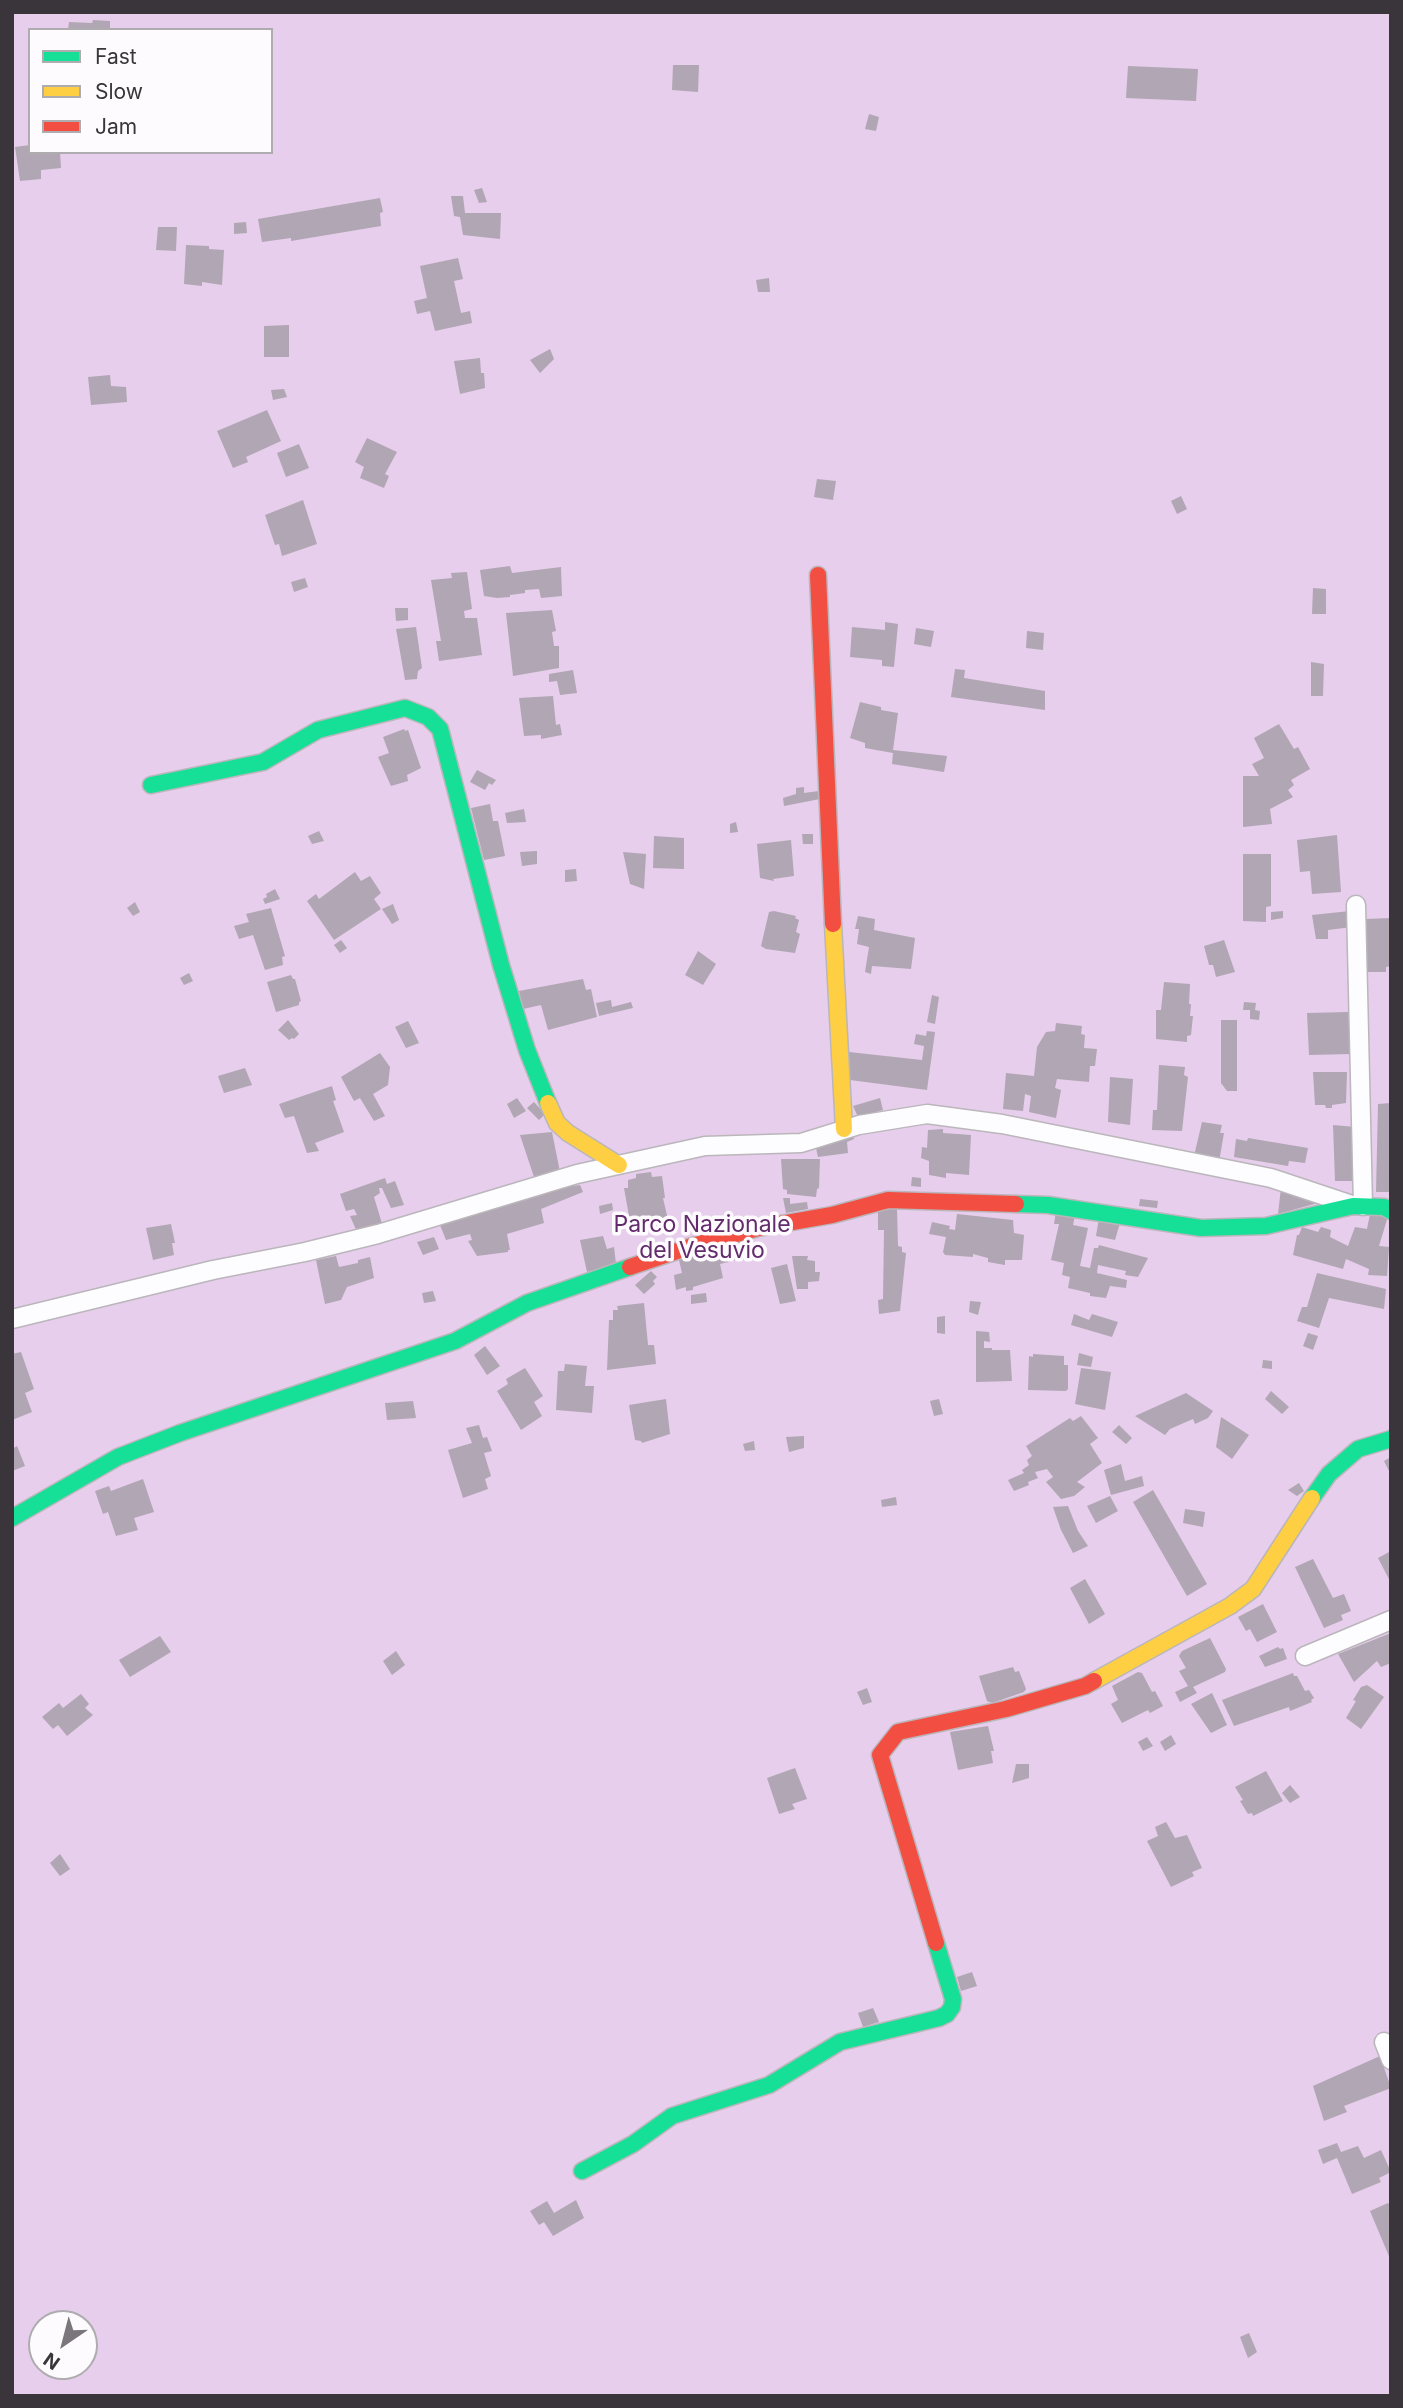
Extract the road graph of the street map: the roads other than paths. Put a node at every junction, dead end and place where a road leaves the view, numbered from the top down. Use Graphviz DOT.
graph roads {
  1 [pos="818,575"];
  2 [pos="151,785"];
  3 [pos="1356,905"];
  4 [pos="844,1129"];
  5 [pos="619,1165"];
  6 [pos="1358,1206"];
  7 [pos="1391,1211"];
  8 [pos="12,1319"];
  9 [pos="1391,1439"];
  10 [pos="12,1518"];
  11 [pos="1391,1620"];
  12 [pos="1305,1657"];
  13 [pos="1384,2042"];
  14 [pos="1391,2060"];
  15 [pos="582,2171"];
  1 -- 4 [label="street"];
  2 -- 5 [label="street"];
  3 -- 6 [label="street"];
  4 -- 5 [label="street"];
  4 -- 6 [label="street"];
  5 -- 8 [label="street"];
  6 -- 7 [label="street"];
  6 -- 10 [label="street"];
  9 -- 15 [label="street"];
  11 -- 12 [label="street"];
  13 -- 14 [label="street"];
}
